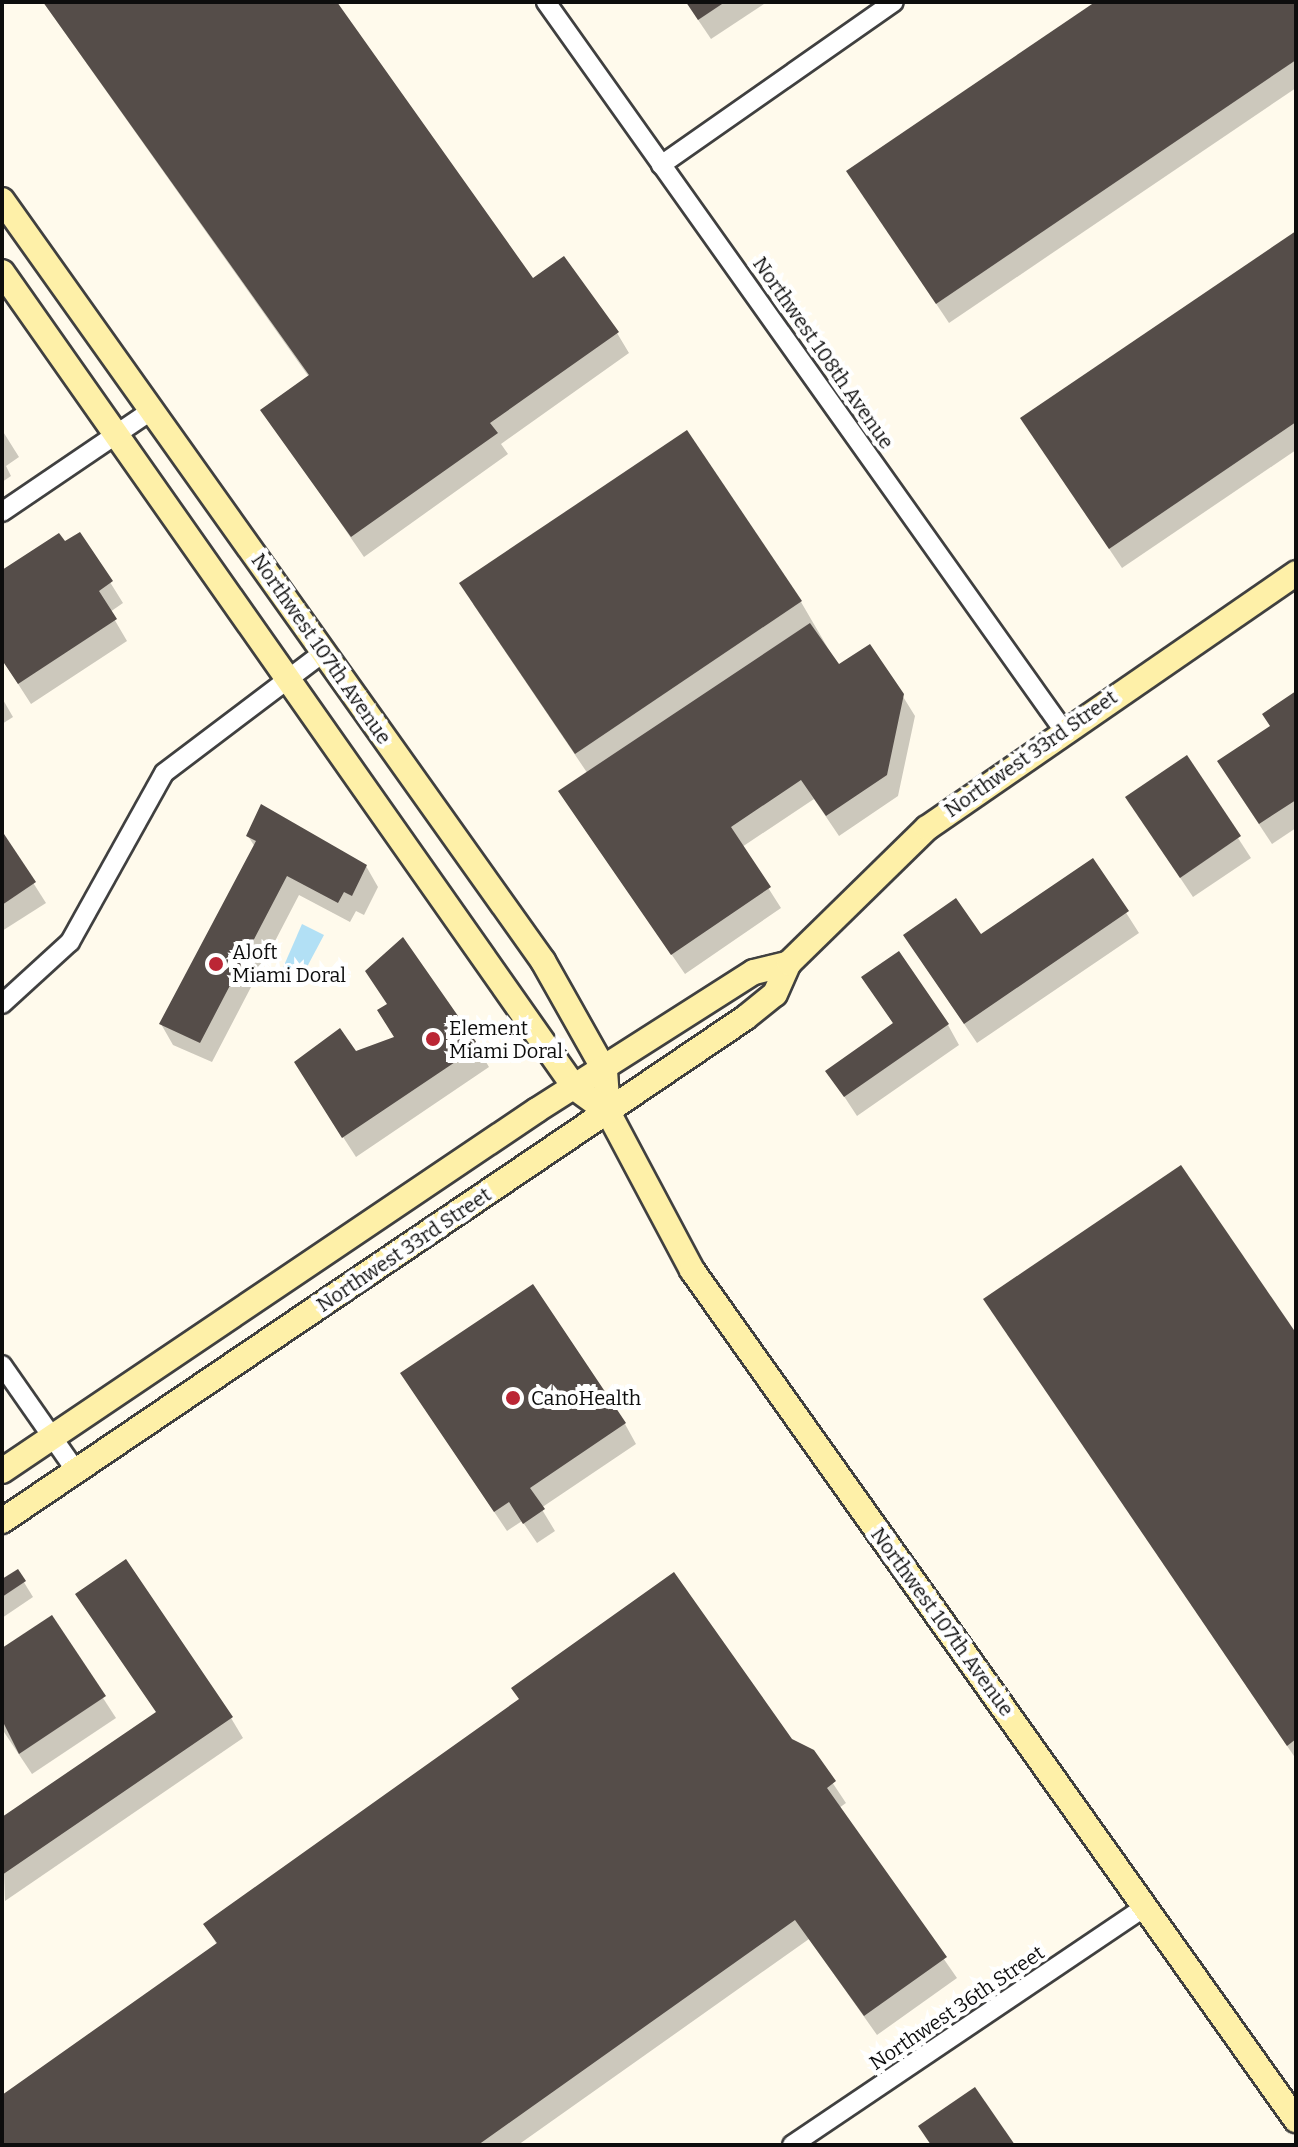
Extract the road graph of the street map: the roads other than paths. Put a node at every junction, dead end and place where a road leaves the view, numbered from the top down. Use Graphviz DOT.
graph roads {
  1 [pos="546,2"];
  2 [pos="894,2"];
  3 [pos="661,165"];
  4 [pos="2,200"];
  5 [pos="2,272"];
  6 [pos="152,410"];
  7 [pos="117,433"];
  8 [pos="2,512"];
  9 [pos="1296,573"];
  10 [pos="324,652"];
  11 [pos="290,677"];
  12 [pos="1064,731"];
  13 [pos="789,963"];
  14 [pos="2,1004"];
  15 [pos="605,1071"];
  16 [pos="575,1088"];
  17 [pos="608,1112"];
  18 [pos="2,1365"];
  19 [pos="52,1437"];
  20 [pos="2,1471"];
  21 [pos="76,1471"];
  22 [pos="2,1521"];
  23 [pos="1145,1907"];
  24 [pos="1296,2120"];
  25 [pos="792,2145"];
  1 -- 3 [label="street, Northwest 108th Avenue"];
  2 -- 3 [label="street"];
  3 -- 12 [label="street, Northwest 108th Avenue"];
  4 -- 6 [label="main road, Northwest 107th Avenue"];
  5 -- 7 [label="main road, Northwest 107th Avenue"];
  6 -- 7 [label="street"];
  6 -- 10 [label="main road, Northwest 107th Avenue"];
  7 -- 8 [label="street"];
  7 -- 11 [label="main road, Northwest 107th Avenue"];
  9 -- 12 [label="main road, Northwest 33rd Street"];
  10 -- 11 [label="street"];
  10 -- 15 [label="main road, Northwest 107th Avenue"];
  11 -- 14 [label="street"];
  11 -- 16 [label="main road, Northwest 107th Avenue"];
  12 -- 13 [label="main road, Northwest 33rd Street"];
  13 -- 15 [label="main road, Northwest 33rd Street"];
  13 -- 17 [label="main road, Northwest 33rd Street"];
  15 -- 16 [label="main road, Northwest 33rd Street"];
  15 -- 17 [label="main road, Northwest 107th Avenue"];
  16 -- 17 [label="main road, Northwest 107th Avenue"];
  16 -- 19 [label="main road, Northwest 33rd Street"];
  17 -- 21 [label="main road, Northwest 33rd Street"];
  17 -- 23 [label="main road, Northwest 107th Avenue"];
  18 -- 19 [label="street"];
  19 -- 20 [label="main road, Northwest 33rd Street"];
  19 -- 21 [label="street"];
  21 -- 22 [label="main road, Northwest 33rd Street"];
  23 -- 24 [label="main road, Northwest 107th Avenue"];
  23 -- 25 [label="street, Northwest 36th Street"];
}
